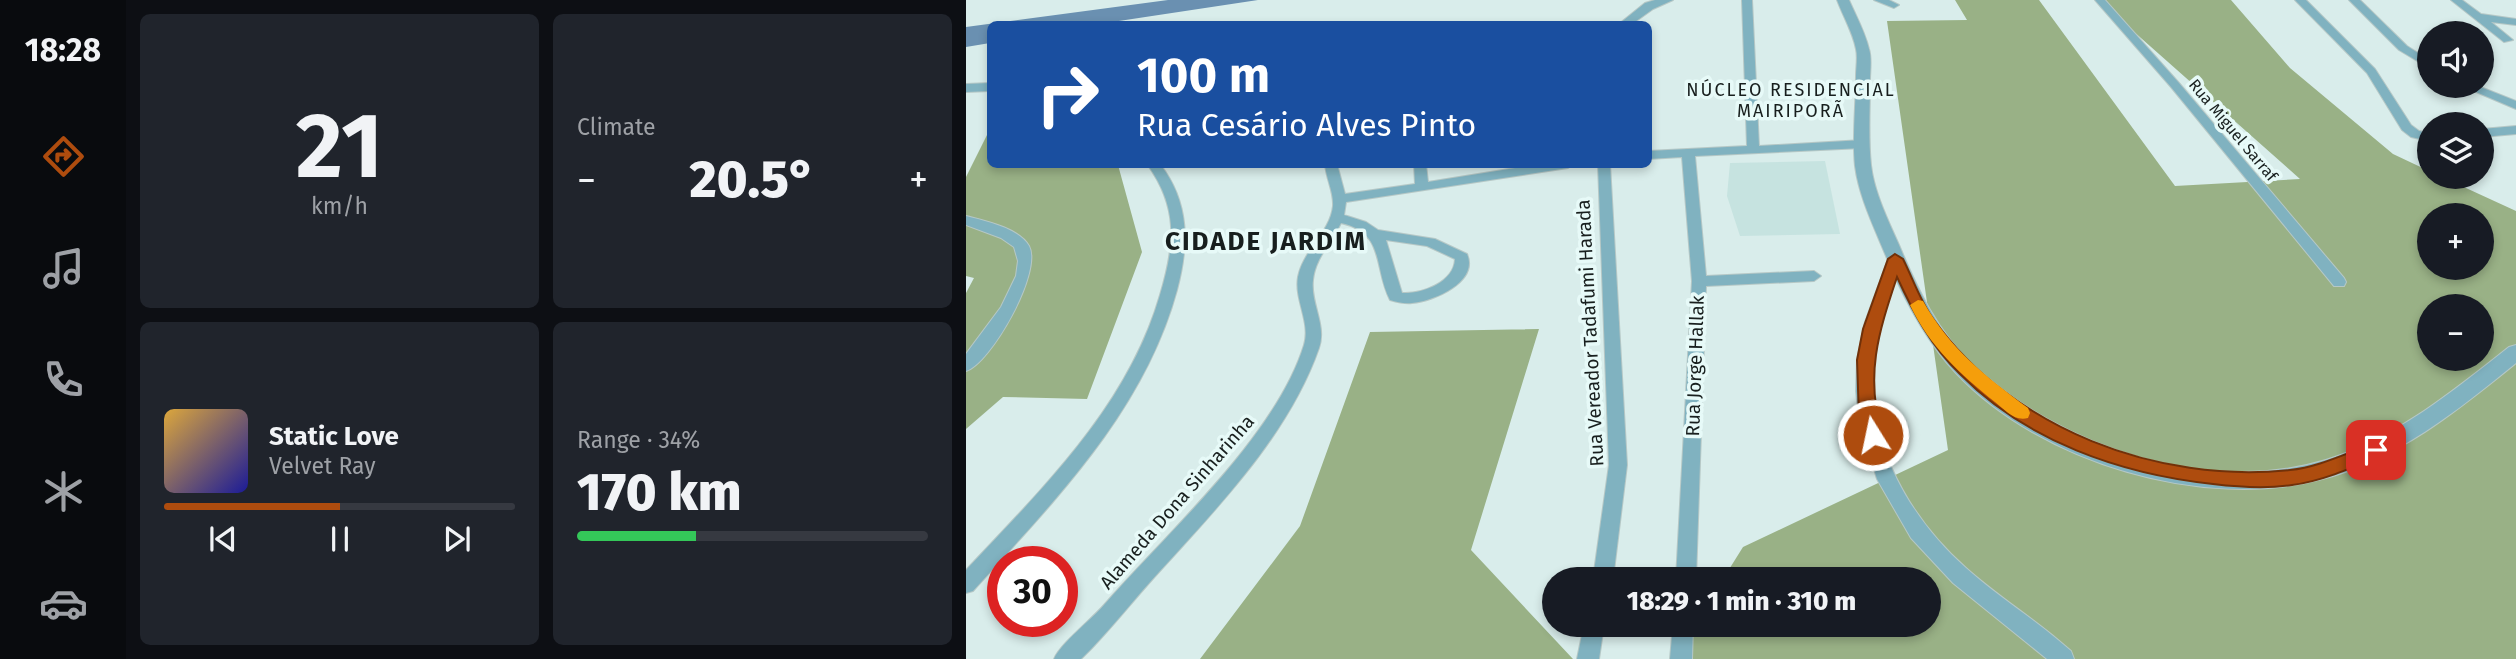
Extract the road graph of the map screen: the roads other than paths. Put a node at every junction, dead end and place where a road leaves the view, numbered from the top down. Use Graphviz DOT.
graph roads {
  1 [pos="1667,0"];
  2 [pos="1747,0"];
  3 [pos="1843,0"];
  4 [pos="1879,0"];
  5 [pos="2100,0"];
  6 [pos="2300,0"];
  7 [pos="2354,0"];
  8 [pos="2456,0"];
  9 [pos="1894,5"];
  10 [pos="2476,16"];
  11 [pos="1629,21"];
  12 [pos="2516,22"];
  13 [pos="2508,40"];
  14 [pos="2417,57"];
  15 [pos="987,87"];
  16 [pos="966,88"];
  17 [pos="2494,96"];
  18 [pos="2516,105"];
  19 [pos="2516,130"];
  20 [pos="2494,132"];
  21 [pos="2417,133"];
  22 [pos="1863,144"];
  23 [pos="1753,149"];
  24 [pos="1688,152"];
  25 [pos="1652,155"];
  26 [pos="1157,168"];
  27 [pos="1331,168"];
  28 [pos="1420,168"];
  29 [pos="1604,168"];
  30 [pos="1513,169"];
  31 [pos="1422,187"];
  32 [pos="1341,199"];
  33 [pos="1337,218"];
  34 [pos="966,220"];
  35 [pos="1376,234"];
  36 [pos="1895,259"];
  37 [pos="1814,276"];
  38 [pos="1699,281"];
  39 [pos="2339,282"];
  40 [pos="2516,352"];
  41 [pos="966,365"];
  42 [pos="1605,567"];
  43 [pos="1687,567"];
  44 [pos="966,584"];
  45 [pos="1592,637"];
  46 [pos="1682,637"];
  47 [pos="1065,659"];
  48 [pos="1588,659"];
  49 [pos="1681,659"];
  50 [pos="2063,659"];
  1 -- 11 [label="street"];
  2 -- 23 [label="street"];
  3 -- 22 [label="street"];
  4 -- 9 [label="street"];
  5 -- 39 [label="street, Rua Miguel Sarraf"];
  6 -- 21 [label="street"];
  7 -- 14 [label="street"];
  8 -- 10 [label="street"];
  10 -- 12 [label="street"];
  10 -- 13 [label="street"];
  15 -- 16 [label="street"];
  17 -- 18 [label="street"];
  19 -- 20 [label="street"];
  22 -- 23 [label="street"];
  22 -- 36 [label="street"];
  23 -- 24 [label="street"];
  24 -- 25 [label="street"];
  24 -- 38 [label="street, Rua Jorge Hallak"];
  26 -- 44 [label="street"];
  27 -- 32 [label="street, Alameda Dona Sinharinha"];
  28 -- 31 [label="street"];
  29 -- 42 [label="street, Rua Vereador Tadafumi Harada"];
  30 -- 31 [label="street"];
  31 -- 32 [label="street"];
  32 -- 33 [label="street, Alameda Dona Sinharinha"];
  33 -- 35 [label="street"];
  33 -- 47 [label="street, Alameda Dona Sinharinha"];
  34 -- 41 [label="street"];
  35 -- 35 [label="street"];
  36 -- 40 [label="street"];
  36 -- 50 [label="street"];
  37 -- 38 [label="street"];
  38 -- 43 [label="street, Rua Jorge Hallak"];
  45 -- 48 [label="street"];
  46 -- 49 [label="street"];
}
